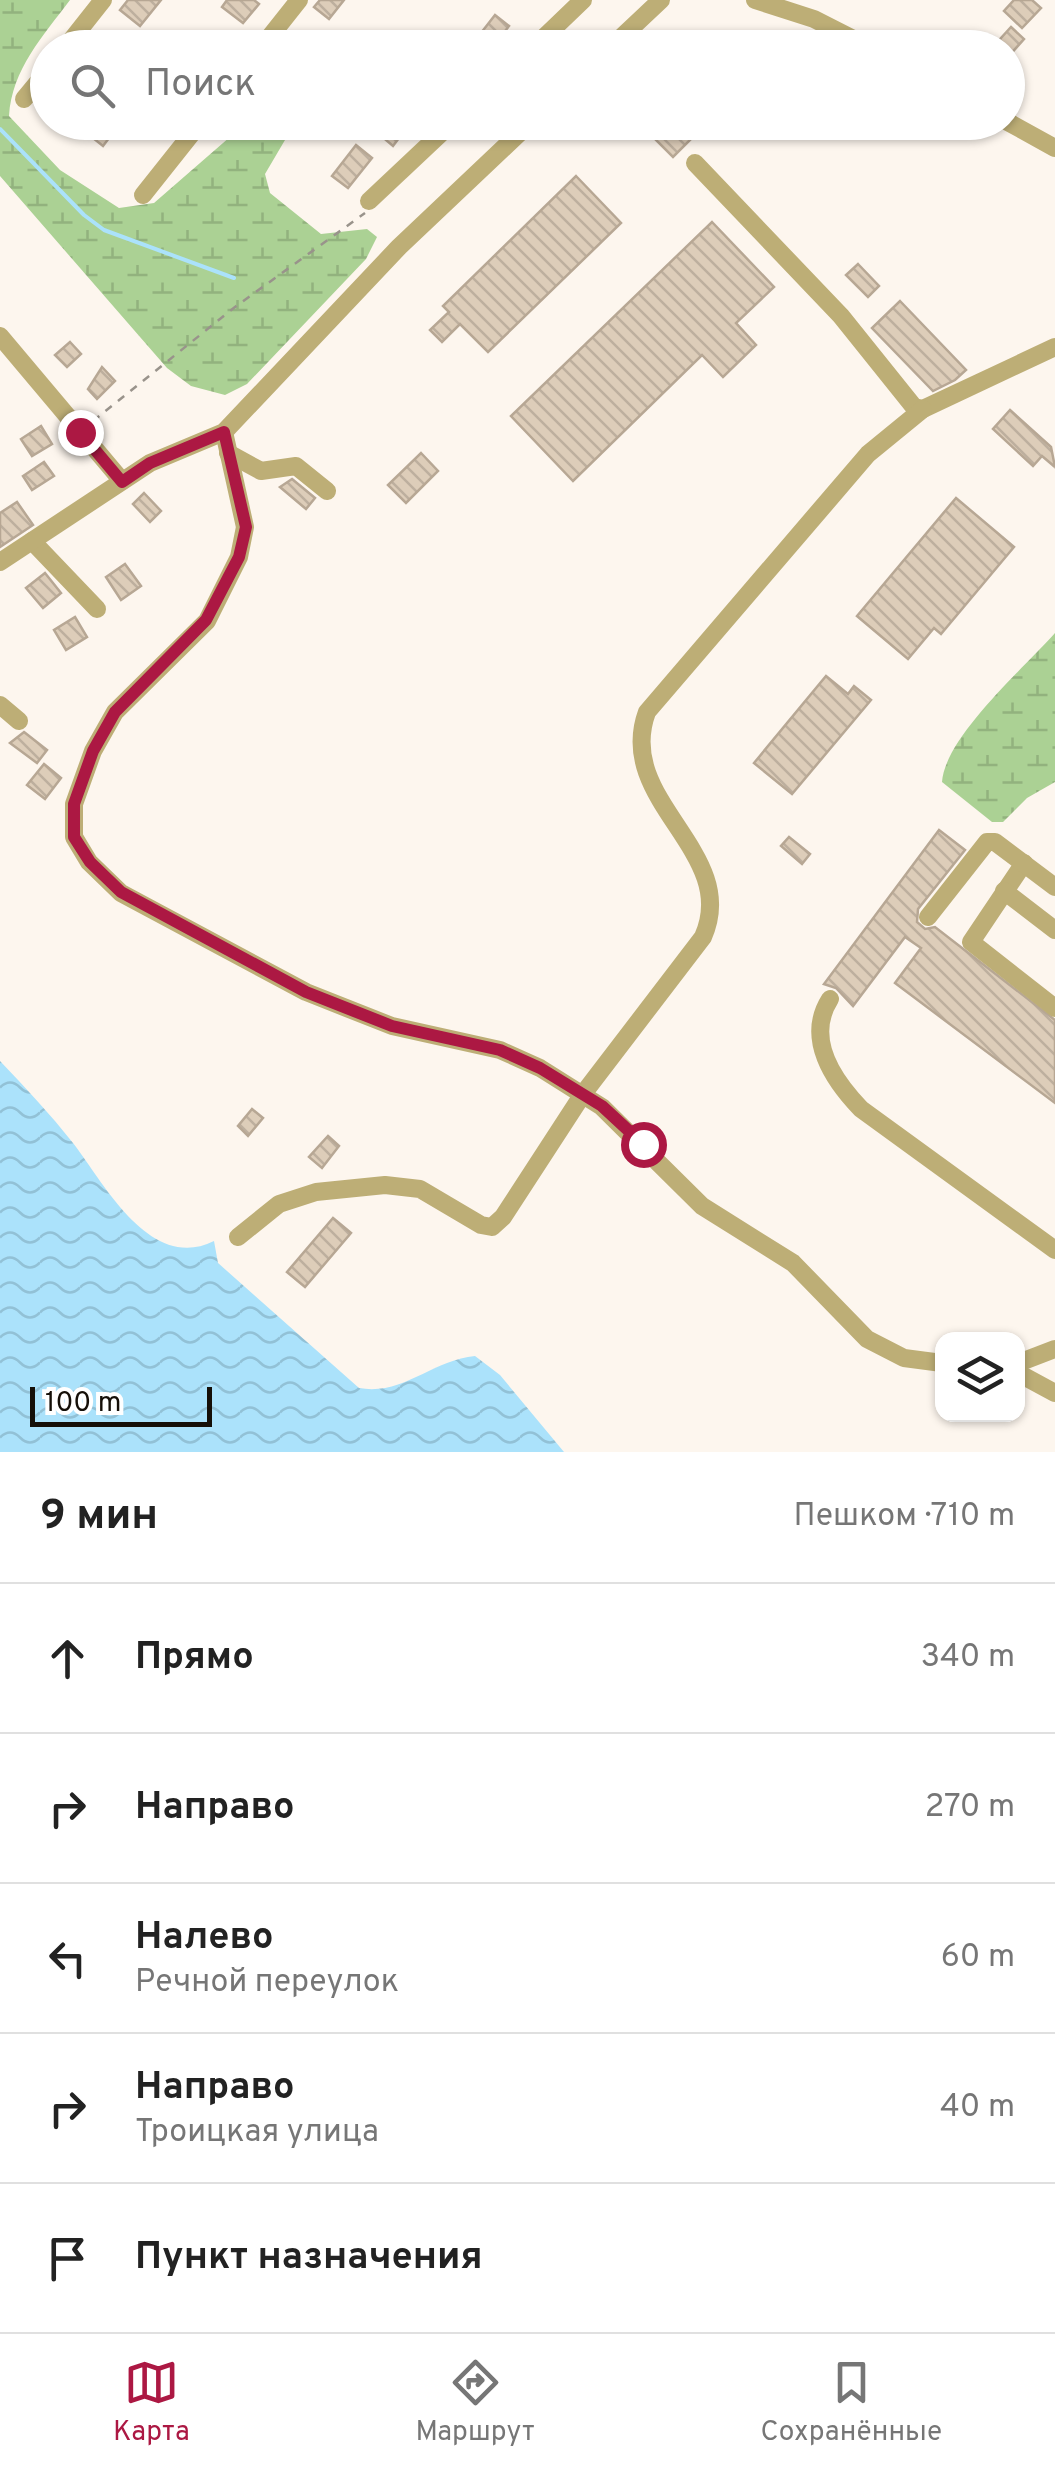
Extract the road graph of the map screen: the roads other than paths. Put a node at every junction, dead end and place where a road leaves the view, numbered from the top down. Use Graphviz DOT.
graph roads {
  1 [pos="103,0"];
  2 [pos="299,0"];
  3 [pos="583,0"];
  4 [pos="661,0"];
  5 [pos="754,0"];
  6 [pos="79,30"];
  7 [pos="275,30"];
  8 [pos="552,30"];
  9 [pos="629,30"];
  10 [pos="834,30"];
  11 [pos="30,92"];
  12 [pos="24,99"];
  13 [pos="1025,131"];
  14 [pos="187,140"];
  15 [pos="434,140"];
  16 [pos="512,140"];
  17 [pos="1055,148"];
  18 [pos="695,163"];
  19 [pos="143,195"];
  20 [pos="369,201"];
  21 [pos="0,336"];
  22 [pos="1055,347"];
  23 [pos="924,409"];
  24 [pos="217,436"];
  25 [pos="228,452"];
  26 [pos="122,482"];
  27 [pos="327,492"];
  28 [pos="32,541"];
  29 [pos="0,562"];
  30 [pos="97,609"];
  31 [pos="0,705"];
  32 [pos="18,721"];
  33 [pos="1024,863"];
  34 [pos="1055,887"];
  35 [pos="1004,891"];
  36 [pos="928,917"];
  37 [pos="1055,930"];
  38 [pos="830,1000"];
  39 [pos="1055,1008"];
  40 [pos="583,1094"];
  41 [pos="238,1237"];
  42 [pos="1055,1250"];
  43 [pos="1055,1349"];
  44 [pos="1025,1361"];
  45 [pos="935,1362"];
  46 [pos="1025,1377"];
  47 [pos="1055,1394"];
  1 -- 6 [label="street"];
  2 -- 7 [label="street"];
  3 -- 8 [label="street"];
  4 -- 9 [label="street"];
  5 -- 10 [label="street"];
  11 -- 12 [label="street"];
  13 -- 17 [label="street"];
  14 -- 19 [label="street"];
  15 -- 20 [label="street"];
  16 -- 24 [label="street"];
  18 -- 23 [label="street"];
  21 -- 26 [label="street"];
  22 -- 23 [label="street"];
  23 -- 40 [label="street"];
  24 -- 25 [label="street"];
  24 -- 26 [label="street"];
  25 -- 27 [label="street"];
  25 -- 40 [label="street"];
  26 -- 28 [label="street"];
  28 -- 29 [label="street"];
  28 -- 30 [label="street"];
  31 -- 32 [label="street"];
  33 -- 34 [label="street"];
  33 -- 35 [label="street"];
  33 -- 36 [label="street"];
  35 -- 37 [label="street"];
  35 -- 39 [label="street"];
  38 -- 42 [label="street"];
  40 -- 41 [label="street"];
  40 -- 45 [label="street"];
  43 -- 44 [label="street"];
  46 -- 47 [label="street"];
}
